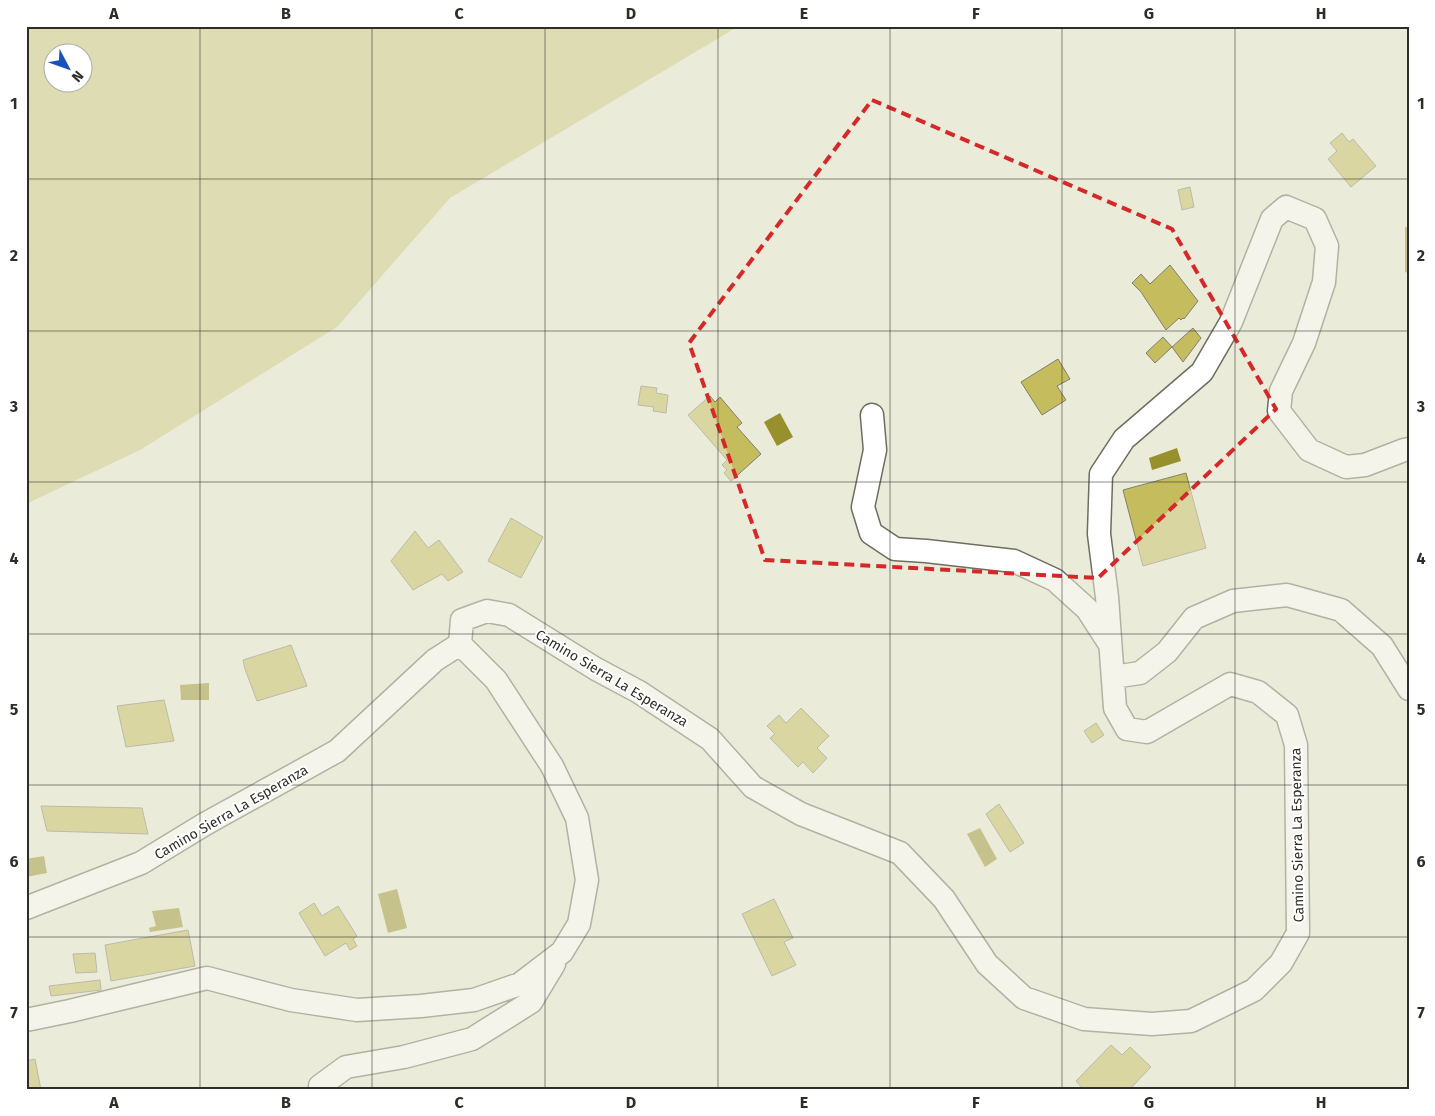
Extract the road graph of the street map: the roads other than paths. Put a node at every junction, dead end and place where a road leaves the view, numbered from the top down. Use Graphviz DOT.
graph roads {
  1 [pos="872,415"];
  2 [pos="1409,449"];
  3 [pos="460,644"];
  4 [pos="1111,646"];
  5 [pos="1113,677"];
  6 [pos="1409,689"];
  7 [pos="26,908"];
  8 [pos="562,952"];
  9 [pos="26,1020"];
  10 [pos="320,1090"];
  1 -- 4 [label="street, Camino Sierra La Esperanza"];
  2 -- 4 [label="street, Camino Sierra La Esperanza"];
  3 -- 5 [label="street, Camino Sierra La Esperanza"];
  3 -- 7 [label="street, Camino Sierra La Esperanza"];
  3 -- 8 [label="street"];
  4 -- 5 [label="street, Camino Sierra La Esperanza"];
  5 -- 6 [label="street"];
  8 -- 9 [label="street"];
  8 -- 10 [label="street"];
}
